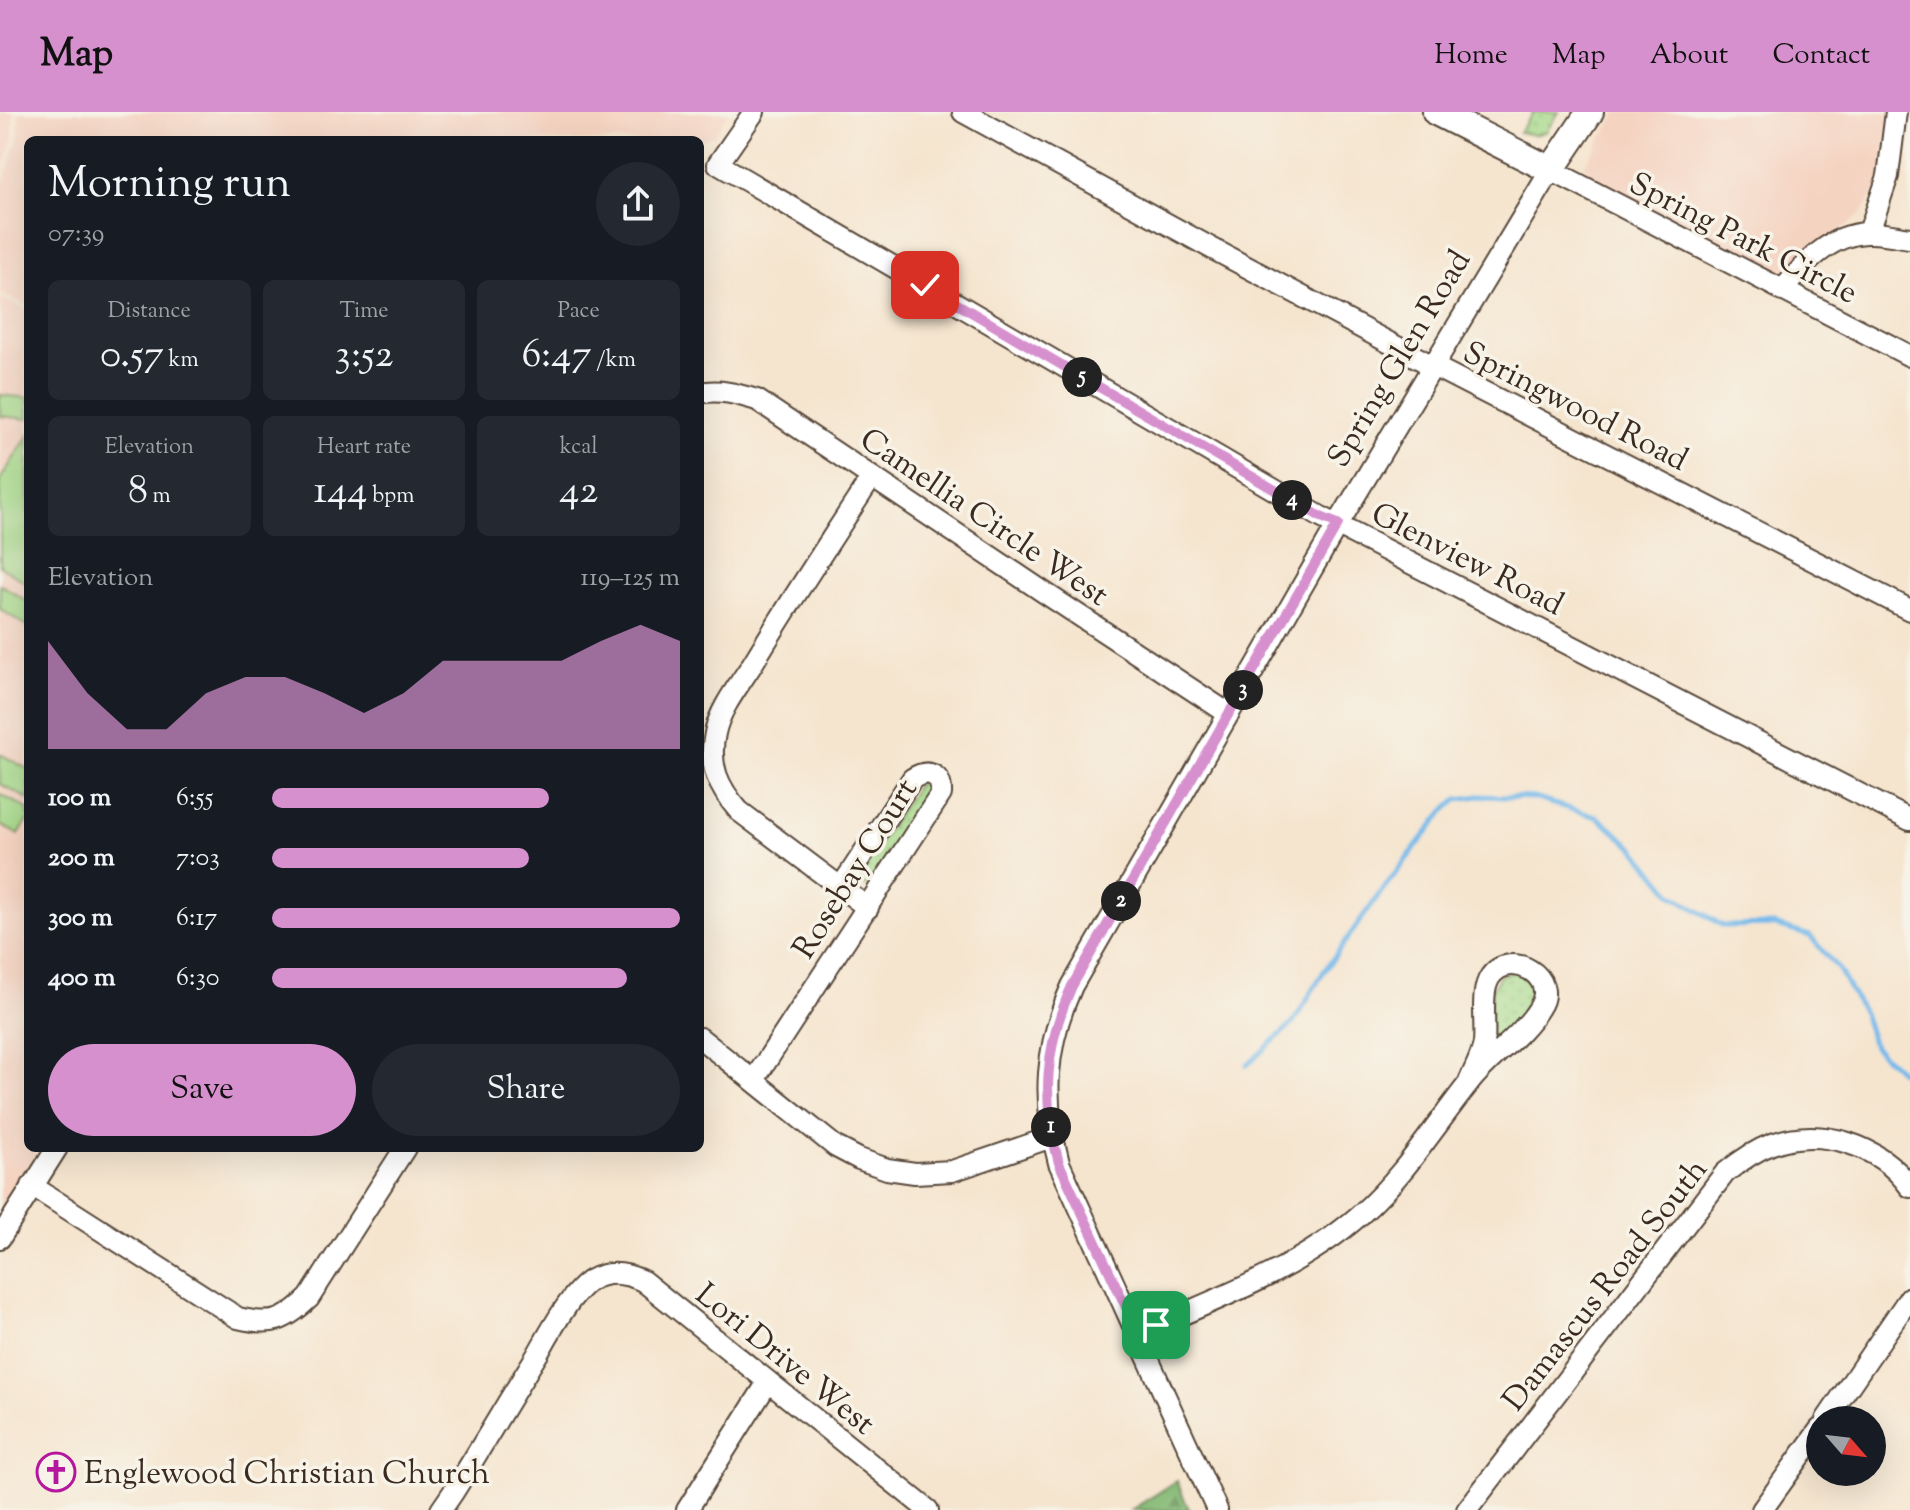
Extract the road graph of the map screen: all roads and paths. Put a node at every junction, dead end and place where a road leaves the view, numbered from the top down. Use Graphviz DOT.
graph roads {
  1 [pos="754,112"];
  2 [pos="963,112"];
  3 [pos="1436,112"];
  4 [pos="1590,112"];
  5 [pos="1896,112"];
  6 [pos="1551,170"];
  7 [pos="1869,232"];
  8 [pos="1910,238"];
  9 [pos="1782,291"];
  10 [pos="1910,356"];
  11 [pos="1433,366"];
  12 [pos="704,392"];
  13 [pos="872,477"];
  14 [pos="1338,524"];
  15 [pos="1910,610"];
  16 [pos="1229,714"];
  17 [pos="1910,820"];
  18 [pos="841,887"];
  19 [pos="868,908"];
  20 [pos="704,1041"];
  21 [pos="754,1080"];
  22 [pos="1469,1082"];
  23 [pos="1052,1137"];
  24 [pos="54,1152"];
  25 [pos="402,1152"];
  26 [pos="32,1186"];
  27 [pos="1910,1187"];
  28 [pos="0,1238"];
  29 [pos="1910,1297"];
  30 [pos="1138,1333"];
  31 [pos="768,1382"];
  32 [pos="1836,1406"];
  33 [pos="1806,1449"];
  34 [pos="441,1510"];
  35 [pos="687,1510"];
  36 [pos="928,1510"];
  37 [pos="1217,1510"];
  38 [pos="1467,1510"];
  39 [pos="1762,1510"];
  1 -- 14 [label="street, Glenview Road"];
  2 -- 11 [label="street, Springwood Road"];
  3 -- 6 [label="main road"];
  4 -- 6 [label="main road, Spring Glen Road"];
  5 -- 7 [label="street"];
  6 -- 9 [label="street, Spring Park Circle"];
  6 -- 11 [label="street, Spring Glen Road"];
  7 -- 8 [label="street"];
  7 -- 9 [label="street"];
  9 -- 10 [label="street, Spring Park Circle"];
  11 -- 14 [label="street, Spring Glen Road"];
  11 -- 15 [label="street, Springwood Road"];
  12 -- 13 [label="street, Camellia Circle West"];
  13 -- 16 [label="street, Camellia Circle West"];
  13 -- 18 [label="street"];
  14 -- 16 [label="street, Spring Glen Road"];
  14 -- 17 [label="street, Glenview Road"];
  16 -- 23 [label="street, Spring Glen Road"];
  18 -- 19 [label="street"];
  18 -- 19 [label="street, Rosebay Court"];
  19 -- 21 [label="street, Rosebay Court"];
  20 -- 21 [label="street"];
  21 -- 23 [label="street"];
  22 -- 22 [label="street"];
  22 -- 30 [label="street"];
  23 -- 30 [label="street, Spring Glen Road"];
  24 -- 26 [label="street"];
  25 -- 26 [label="street"];
  26 -- 28 [label="street"];
  27 -- 38 [label="street, Damascus Road South"];
  29 -- 32 [label="street"];
  30 -- 37 [label="street, Spring Glen Road"];
  31 -- 34 [label="street, Lori Drive West"];
  31 -- 35 [label="street"];
  31 -- 36 [label="street, Lori Drive West"];
  33 -- 39 [label="street"];
}
